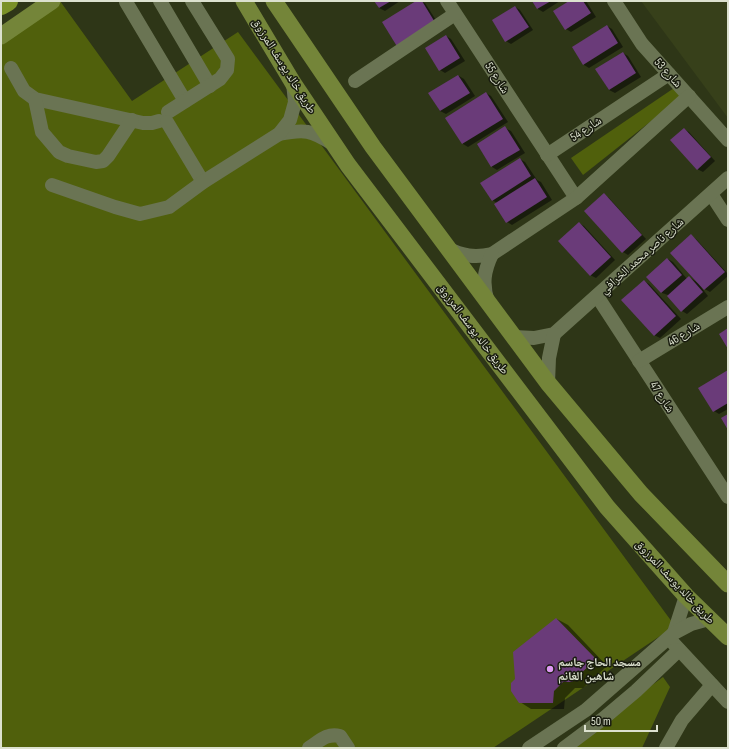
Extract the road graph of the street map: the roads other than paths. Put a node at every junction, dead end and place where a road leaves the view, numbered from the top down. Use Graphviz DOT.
graph roads {
  1 [pos="8,1"];
  2 [pos="52,1"];
  3 [pos="160,1"];
  4 [pos="192,1"];
  5 [pos="244,1"];
  6 [pos="274,1"];
  7 [pos="447,1"];
  8 [pos="614,1"];
  9 [pos="126,2"];
  10 [pos="1,5"];
  11 [pos="455,14"];
  12 [pos="1,36"];
  13 [pos="11,68"];
  14 [pos="669,74"];
  15 [pos="355,81"];
  16 [pos="293,83"];
  17 [pos="210,86"];
  18 [pos="689,96"];
  19 [pos="35,99"];
  20 [pos="185,101"];
  21 [pos="164,118"];
  22 [pos="132,120"];
  23 [pos="279,134"];
  24 [pos="728,140"];
  25 [pos="333,144"];
  26 [pos="547,155"];
  27 [pos="728,178"];
  28 [pos="203,182"];
  29 [pos="52,185"];
  30 [pos="711,194"];
  31 [pos="576,198"];
  32 [pos="728,220"];
  33 [pos="447,248"];
  34 [pos="492,254"];
  35 [pos="597,296"];
  36 [pos="489,303"];
  37 [pos="728,306"];
  38 [pos="554,334"];
  39 [pos="514,337"];
  40 [pos="639,361"];
  41 [pos="548,383"];
  42 [pos="728,497"];
  43 [pos="728,584"];
  44 [pos="686,596"];
  45 [pos="709,619"];
  46 [pos="671,635"];
  47 [pos="728,637"];
  48 [pos="679,650"];
  49 [pos="712,685"];
  50 [pos="728,702"];
  51 [pos="309,748"];
  52 [pos="348,748"];
  53 [pos="529,748"];
  54 [pos="564,748"];
  55 [pos="666,748"];
  1 -- 10 [label="highway"];
  2 -- 12 [label="main road"];
  3 -- 17 [label="street"];
  4 -- 17 [label="street"];
  5 -- 16 [label="main road, طريق خالد يوسف المرزوق"];
  6 -- 33 [label="main road"];
  7 -- 11 [label="street, شارع 55"];
  8 -- 14 [label="street, شارع 53"];
  9 -- 20 [label="street"];
  11 -- 15 [label="street"];
  11 -- 26 [label="street, شارع 55"];
  13 -- 19 [label="street"];
  14 -- 18 [label="street, شارع 53"];
  14 -- 26 [label="street, شارع 54"];
  16 -- 23 [label="street"];
  16 -- 25 [label="main road, طريق خالد يوسف المرزوق"];
  17 -- 20 [label="street"];
  18 -- 24 [label="street, شارع 53"];
  18 -- 31 [label="street"];
  19 -- 22 [label="street"];
  19 -- 22 [label="street"];
  20 -- 21 [label="street"];
  21 -- 22 [label="street"];
  21 -- 28 [label="street"];
  23 -- 25 [label="street"];
  23 -- 28 [label="street"];
  25 -- 44 [label="main road, طريق خالد يوسف المرزوق"];
  26 -- 31 [label="street"];
  27 -- 30 [label="street, شارع ناصر محمد الخرافي"];
  28 -- 29 [label="street"];
  30 -- 32 [label="street"];
  30 -- 35 [label="street, شارع ناصر محمد الخرافي"];
  31 -- 34 [label="street"];
  33 -- 34 [label="street"];
  33 -- 36 [label="main road"];
  34 -- 36 [label="street"];
  35 -- 38 [label="street, شارع ناصر محمد الخرافي"];
  35 -- 40 [label="street, شارع 47"];
  36 -- 39 [label="main road"];
  37 -- 40 [label="street, شارع 46"];
  38 -- 39 [label="street"];
  38 -- 41 [label="street"];
  39 -- 41 [label="main road"];
  40 -- 42 [label="street, شارع 47"];
  41 -- 43 [label="main road"];
  44 -- 45 [label="main road, طريق خالد يوسف المرزوق"];
  44 -- 46 [label="street"];
  45 -- 46 [label="street"];
  45 -- 47 [label="main road, طريق خالد يوسف المرزوق"];
  46 -- 48 [label="street"];
  46 -- 53 [label="street"];
  48 -- 49 [label="street"];
  48 -- 54 [label="street"];
  49 -- 50 [label="street"];
  49 -- 55 [label="street"];
  51 -- 52 [label="street"];
}
